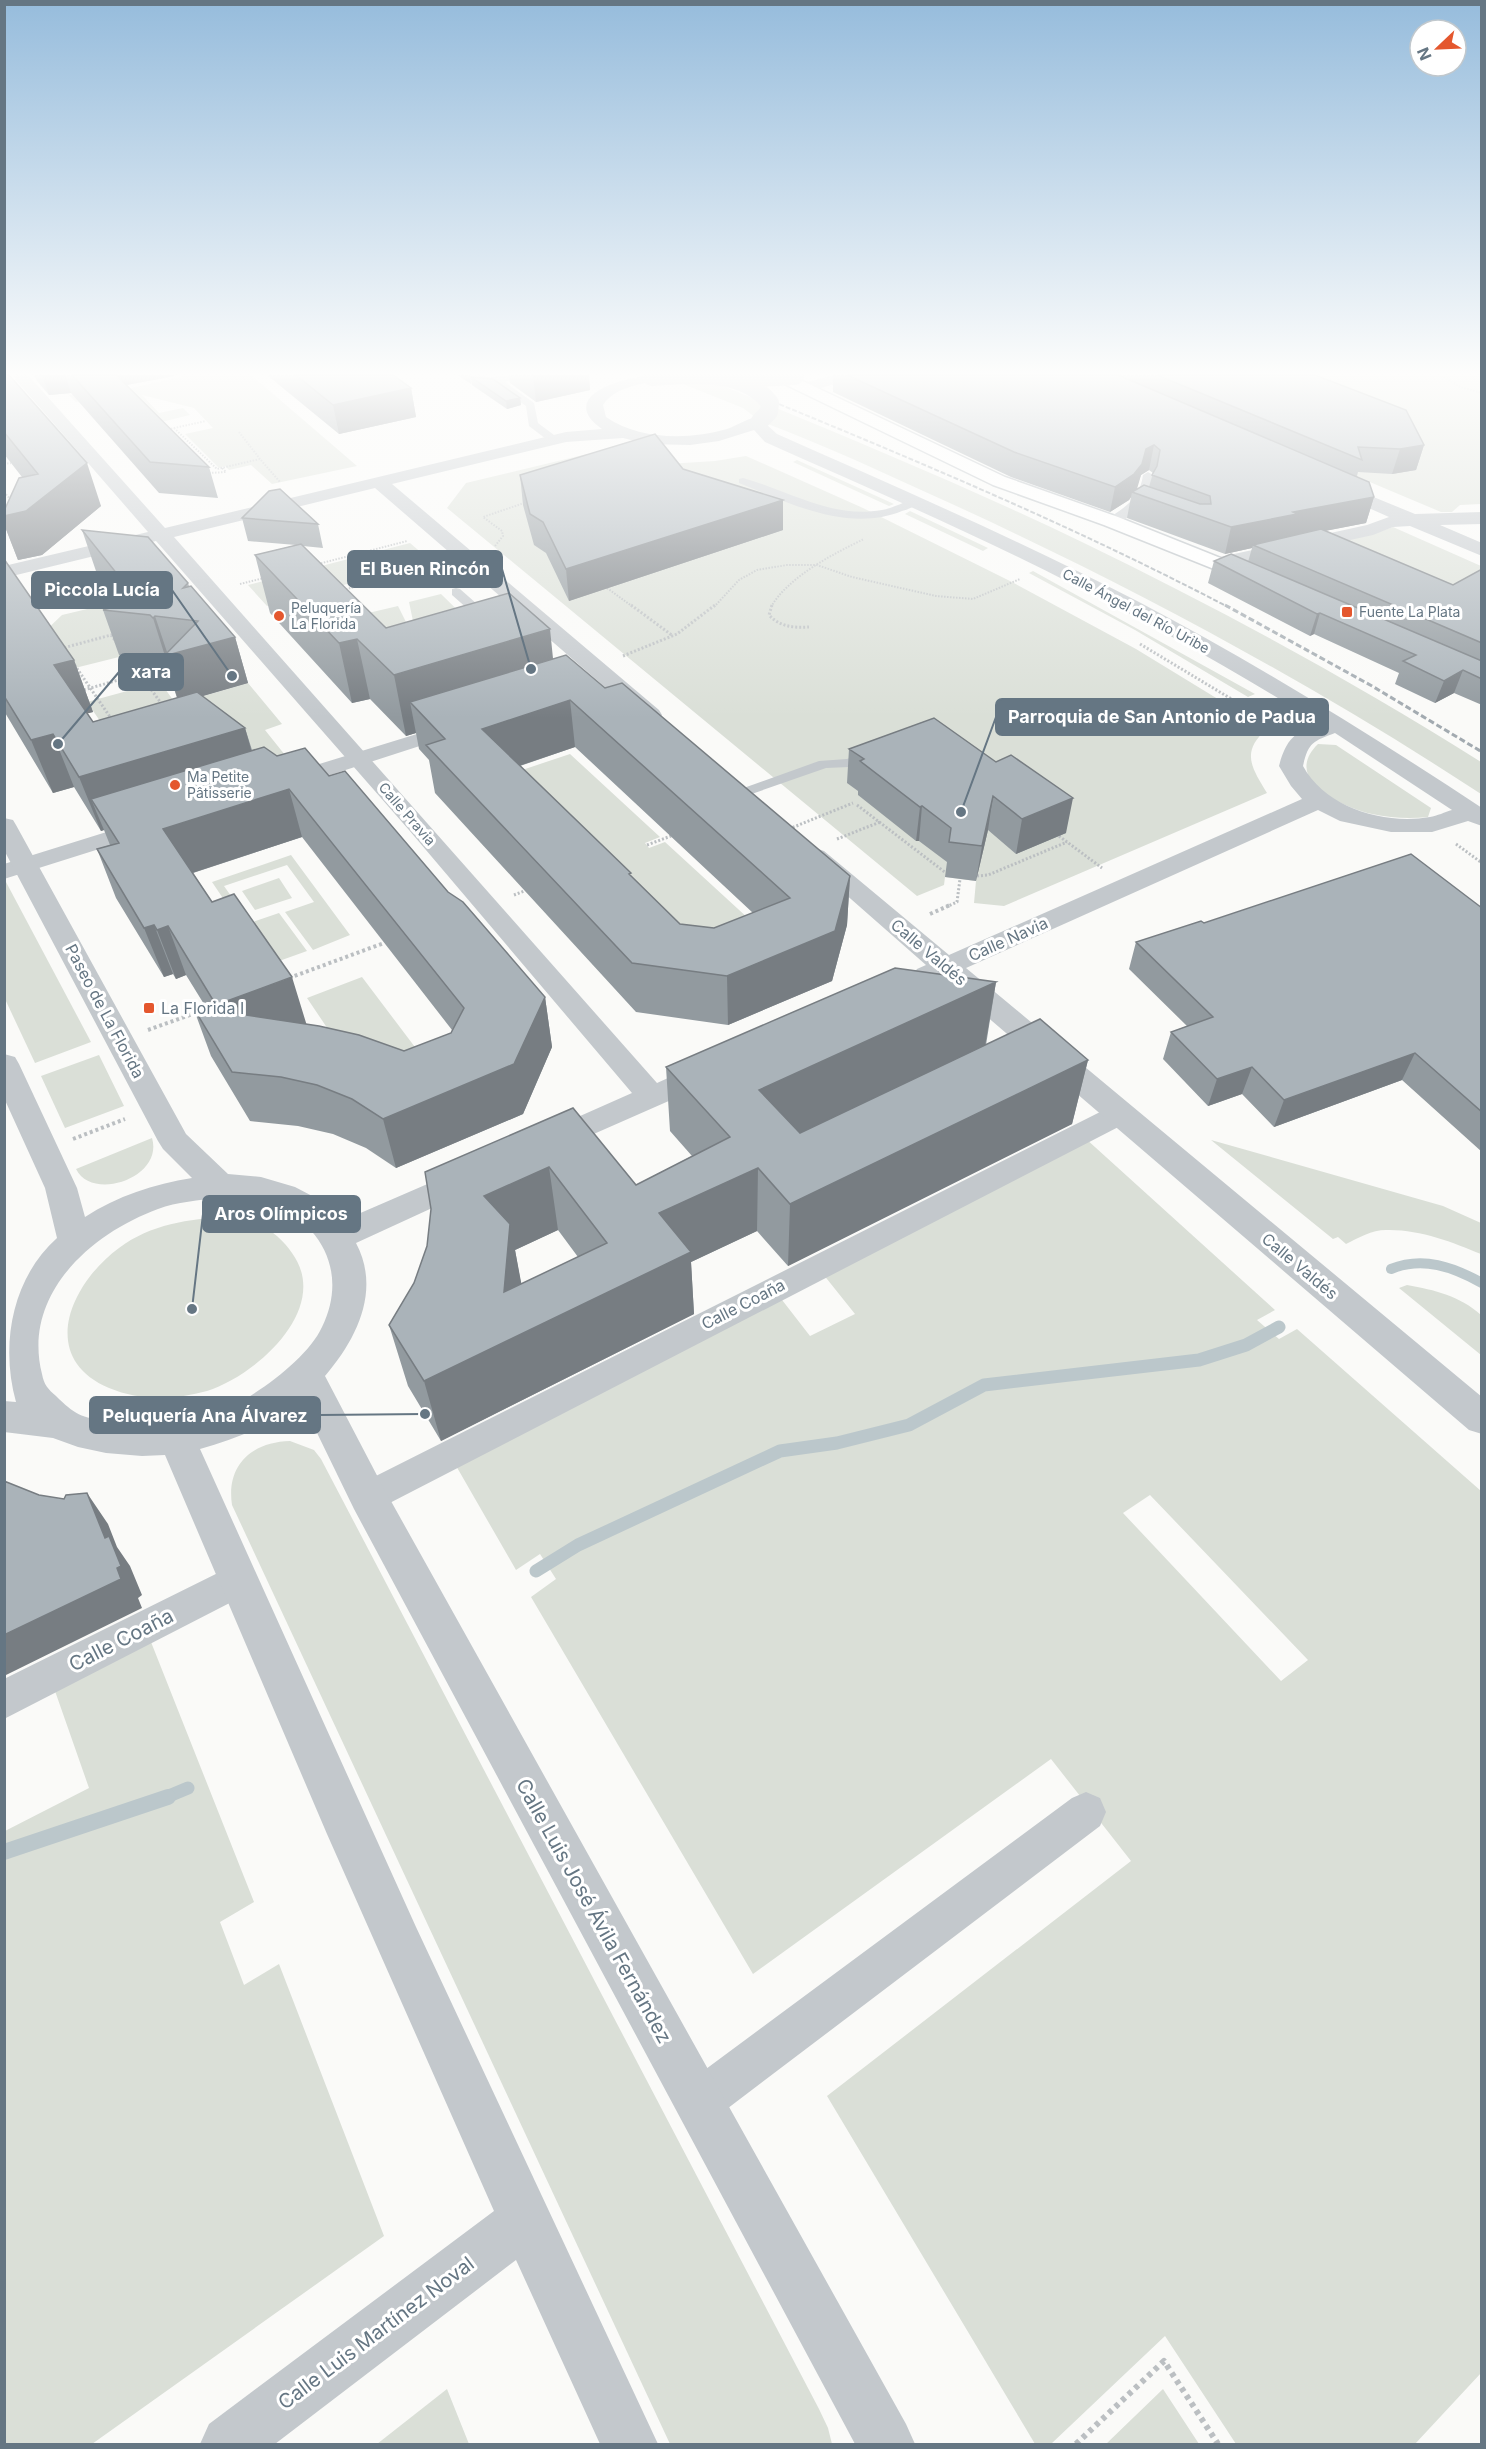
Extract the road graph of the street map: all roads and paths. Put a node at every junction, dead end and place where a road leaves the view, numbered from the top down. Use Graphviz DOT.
graph roads {
  1 [pos="118,489"];
  2 [pos="287,489"];
  3 [pos="347,489"];
  4 [pos="387,489"];
  5 [pos="532,489"];
  6 [pos="767,489"];
  7 [pos="890,489"];
  8 [pos="1022,489"];
  9 [pos="1147,489"];
  10 [pos="1341,489"];
  11 [pos="4,492"];
  12 [pos="297,501"];
  13 [pos="917,501"];
  14 [pos="16,507"];
  15 [pos="887,513"];
  16 [pos="1482,518"];
  17 [pos="1413,520"];
  18 [pos="1111,521"];
  19 [pos="504,527"];
  20 [pos="498,529"];
  21 [pos="438,533"];
  22 [pos="159,535"];
  23 [pos="1482,550"];
  24 [pos="466,557"];
  25 [pos="1218,563"];
  26 [pos="312,565"];
  27 [pos="817,566"];
  28 [pos="4,572"];
  29 [pos="267,577"];
  30 [pos="1020,578"];
  31 [pos="607,588"];
  32 [pos="1278,589"];
  33 [pos="339,591"];
  34 [pos="210,592"];
  35 [pos="456,592"];
  36 [pos="513,616"];
  37 [pos="809,627"];
  38 [pos="673,636"];
  39 [pos="1135,641"];
  40 [pos="176,664"];
  41 [pos="139,675"];
  42 [pos="597,678"];
  43 [pos="91,688"];
  44 [pos="80,691"];
  45 [pos="473,723"];
  46 [pos="1336,725"];
  47 [pos="672,733"];
  48 [pos="1302,741"];
  49 [pos="889,748"];
  50 [pos="359,758"];
  51 [pos="725,778"];
  52 [pos="270,787"];
  53 [pos="743,793"];
  54 [pos="1318,801"];
  55 [pos="763,811"];
  56 [pos="1476,816"];
  57 [pos="159,822"];
  58 [pos="880,822"];
  59 [pos="4,825"];
  60 [pos="786,830"];
  61 [pos="671,836"];
  62 [pos="1059,836"];
  63 [pos="1066,842"];
  64 [pos="647,845"];
  65 [pos="809,850"];
  66 [pos="15,868"];
  67 [pos="946,873"];
  68 [pos="977,876"];
  69 [pos="960,879"];
  70 [pos="1127,886"];
  71 [pos="900,927"];
  72 [pos="384,943"];
  73 [pos="946,967"];
  74 [pos="281,981"];
  75 [pos="906,984"];
  76 [pos="199,1012"];
  77 [pos="120,1041"];
  78 [pos="737,1059"];
  79 [pos="4,1064"];
  80 [pos="652,1097"];
  81 [pos="157,1108"];
  82 [pos="1120,1114"];
  83 [pos="44,1150"];
  84 [pos="220,1186"];
  85 [pos="337,1237"];
  86 [pos="75,1241"];
  87 [pos="14,1323"];
  88 [pos="306,1375"];
  89 [pos="4,1416"];
  90 [pos="1482,1419"];
  91 [pos="59,1423"];
  92 [pos="177,1440"];
  93 [pos="368,1497"];
  94 [pos="238,1580"];
  95 [pos="4,1700"];
  96 [pos="1086,1812"];
  97 [pos="699,2102"];
  98 [pos="524,2221"];
  99 [pos="229,2445"];
  100 [pos="629,2445"];
  101 [pos="886,2445"];
  102 [pos="1076,2445"];
  103 [pos="1218,2445"];
  1 -- 22 [label="street, Calle Pravia"];
  2 -- 12 [label="path"];
  3 -- 12 [label="street"];
  4 -- 21 [label="street"];
  5 -- 20 [label="path"];
  6 -- 15 [label="lane"];
  7 -- 13 [label="street, Calle Ángel del Río Uribe"];
  8 -- 18 [label="main road"];
  9 -- 18 [label="lane"];
  10 -- 17 [label="street"];
  11 -- 14 [label="path"];
  12 -- 22 [label="street"];
  13 -- 15 [label="lane"];
  13 -- 46 [label="street, Calle Ángel del Río Uribe"];
  15 -- 27 [label="path"];
  16 -- 17 [label="street"];
  17 -- 23 [label="street"];
  17 -- 25 [label="street"];
  18 -- 25 [label="main road"];
  19 -- 20 [label="path"];
  20 -- 24 [label="path"];
  21 -- 24 [label="street"];
  21 -- 26 [label="path"];
  22 -- 28 [label="street"];
  22 -- 34 [label="street, Calle Pravia"];
  24 -- 33 [label="path"];
  24 -- 36 [label="street"];
  25 -- 32 [label="main road"];
  27 -- 30 [label="path"];
  27 -- 37 [label="path"];
  27 -- 38 [label="path"];
  29 -- 34 [label="path"];
  31 -- 38 [label="path"];
  34 -- 50 [label="street, Calle Pravia"];
  35 -- 36 [label="lane"];
  36 -- 42 [label="street"];
  38 -- 42 [label="path"];
  39 -- 48 [label="path"];
  40 -- 41 [label="path"];
  41 -- 43 [label="path"];
  41 -- 43 [label="path"];
  41 -- 43 [label="path"];
  42 -- 47 [label="street"];
  43 -- 44 [label="path"];
  45 -- 50 [label="street"];
  46 -- 48 [label="street"];
  46 -- 56 [label="street, Calle Ángel del Río Uribe"];
  48 -- 54 [label="street"];
  49 -- 53 [label="lane"];
  50 -- 52 [label="street"];
  50 -- 80 [label="street, Calle Pravia"];
  51 -- 53 [label="street"];
  53 -- 55 [label="street"];
  54 -- 56 [label="street"];
  54 -- 70 [label="street, Calle Navia"];
  57 -- 66 [label="street"];
  58 -- 60 [label="path"];
  58 -- 65 [label="path"];
  58 -- 67 [label="path"];
  59 -- 66 [label="street, Paseo de La Florida"];
  60 -- 65 [label="street, Calle Valdés"];
  61 -- 64 [label="path"];
  62 -- 63 [label="path"];
  63 -- 68 [label="path"];
  63 -- 70 [label="path"];
  65 -- 71 [label="street, Calle Valdés"];
  66 -- 77 [label="street, Paseo de La Florida"];
  69 -- 71 [label="path"];
  70 -- 73 [label="street, Calle Navia"];
  71 -- 73 [label="street, Calle Valdés"];
  72 -- 74 [label="path"];
  73 -- 75 [label="street, Calle Navia"];
  73 -- 82 [label="street, Calle Valdés"];
  76 -- 77 [label="path"];
  77 -- 81 [label="street, Paseo de La Florida"];
  78 -- 80 [label="street"];
  79 -- 83 [label="street"];
  80 -- 85 [label="street"];
  81 -- 83 [label="path"];
  81 -- 84 [label="street, Paseo de La Florida"];
  82 -- 90 [label="street, Calle Valdés"];
  82 -- 93 [label="street, Calle Coaña"];
  83 -- 86 [label="street"];
  84 -- 85 [label="street"];
  84 -- 86 [label="street"];
  85 -- 88 [label="street"];
  86 -- 87 [label="street"];
  87 -- 91 [label="street"];
  88 -- 92 [label="street"];
  88 -- 93 [label="street, Calle Luis José Ávila Fernández"];
  89 -- 91 [label="street"];
  91 -- 92 [label="street"];
  92 -- 94 [label="street"];
  93 -- 97 [label="street, Calle Luis José Ávila Fernández"];
  94 -- 95 [label="street, Calle Coaña"];
  94 -- 98 [label="street"];
  96 -- 97 [label="street"];
  97 -- 101 [label="street, Calle Luis José Ávila Fernández"];
  98 -- 99 [label="street, Calle Luis Martínez Noval"];
  98 -- 100 [label="street"];
  102 -- 103 [label="path"];
}
